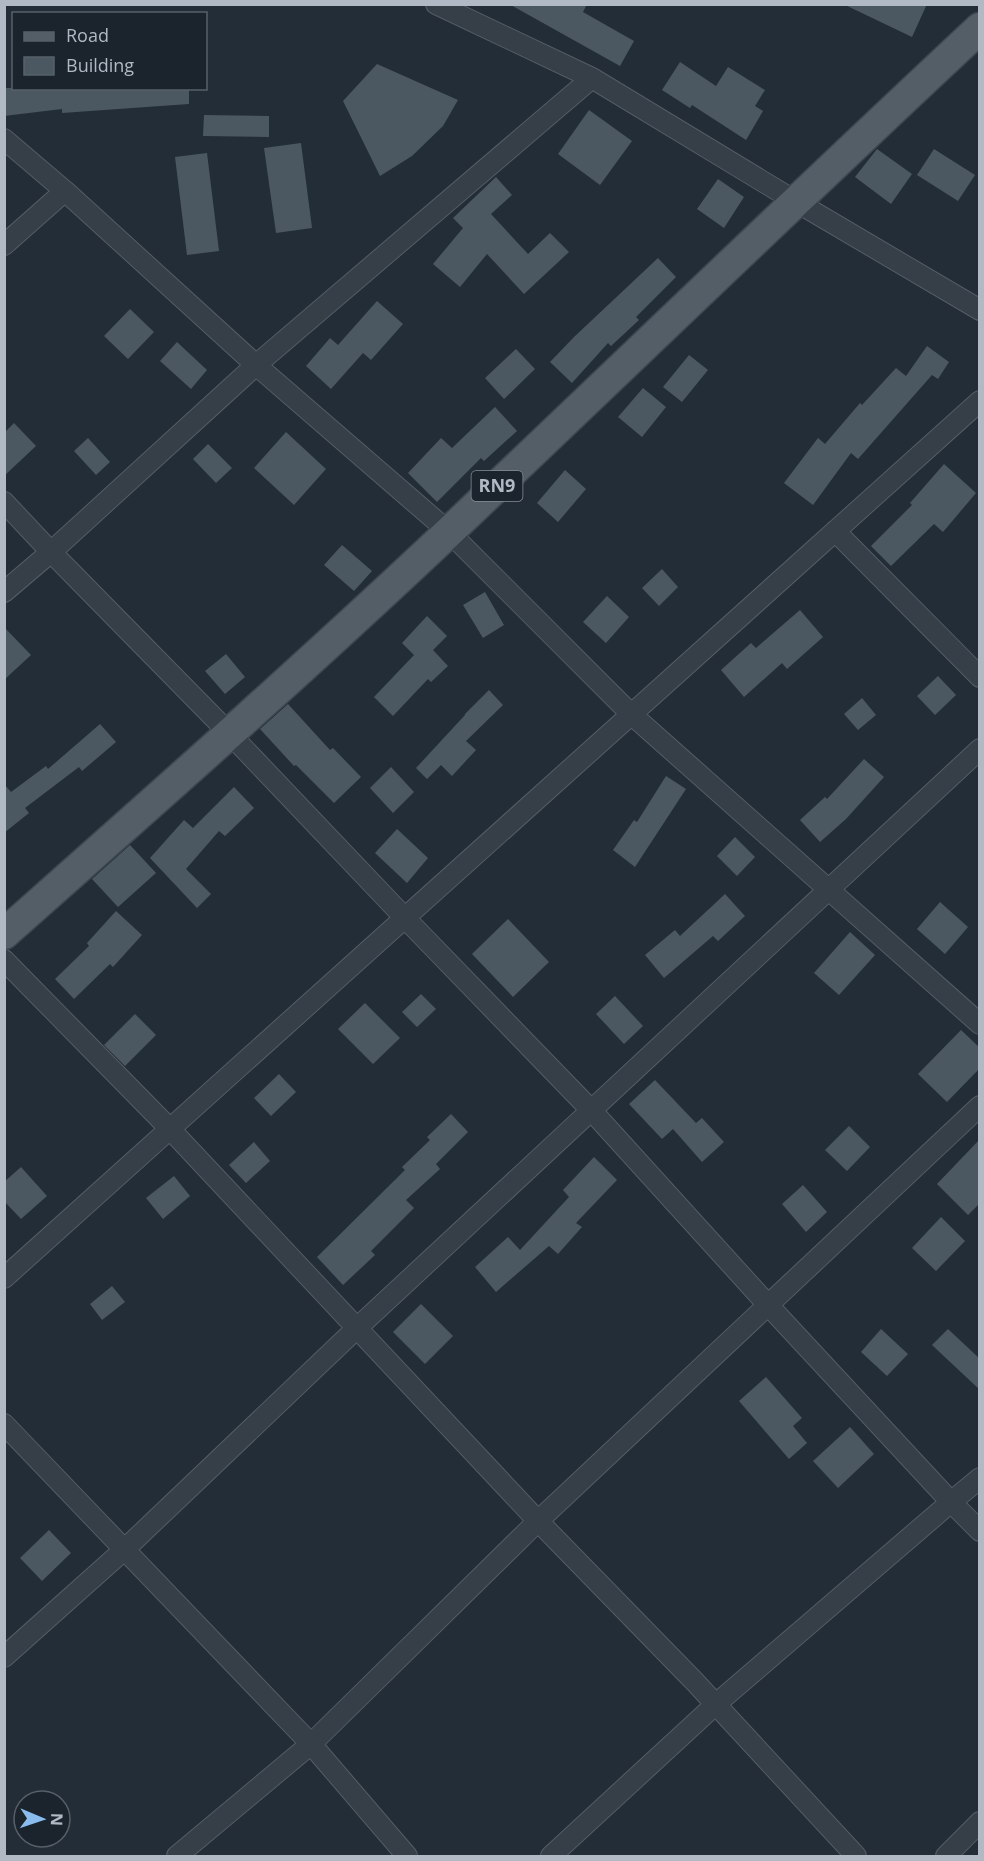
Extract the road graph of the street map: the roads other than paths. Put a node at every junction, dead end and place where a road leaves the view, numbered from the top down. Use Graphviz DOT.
graph roads {
  1 [pos="436,4"];
  2 [pos="980,28"];
  3 [pos="592,78"];
  4 [pos="4,139"];
  5 [pos="65,191"];
  6 [pos="795,201"];
  7 [pos="4,245"];
  8 [pos="980,310"];
  9 [pos="256,365"];
  10 [pos="980,401"];
  11 [pos="4,502"];
  12 [pos="835,531"];
  13 [pos="449,532"];
  14 [pos="51,552"];
  15 [pos="4,592"];
  16 [pos="980,676"];
  17 [pos="631,714"];
  18 [pos="229,733"];
  19 [pos="980,749"];
  20 [pos="829,890"];
  21 [pos="405,918"];
  22 [pos="4,934"];
  23 [pos="4,960"];
  24 [pos="980,1024"];
  25 [pos="980,1106"];
  26 [pos="591,1110"];
  27 [pos="170,1129"];
  28 [pos="4,1278"];
  29 [pos="768,1305"];
  30 [pos="357,1328"];
  31 [pos="4,1424"];
  32 [pos="980,1478"];
  33 [pos="951,1502"];
  34 [pos="538,1521"];
  35 [pos="980,1531"];
  36 [pos="125,1549"];
  37 [pos="4,1657"];
  38 [pos="716,1704"];
  39 [pos="311,1744"];
  40 [pos="980,1822"];
  41 [pos="177,1857"];
  42 [pos="407,1857"];
  43 [pos="551,1857"];
  44 [pos="856,1857"];
  45 [pos="946,1857"];
  1 -- 3 [label="street"];
  2 -- 6 [label="main road, RN9"];
  3 -- 6 [label="street"];
  3 -- 9 [label="street"];
  4 -- 5 [label="street"];
  5 -- 7 [label="street"];
  5 -- 9 [label="street"];
  6 -- 8 [label="street"];
  6 -- 13 [label="main road, RN9"];
  9 -- 13 [label="street"];
  9 -- 14 [label="street"];
  10 -- 12 [label="street"];
  11 -- 14 [label="street"];
  12 -- 16 [label="street"];
  12 -- 17 [label="street"];
  13 -- 17 [label="street"];
  13 -- 18 [label="main road, RN9"];
  14 -- 15 [label="street"];
  14 -- 18 [label="street"];
  17 -- 20 [label="street"];
  17 -- 21 [label="street"];
  18 -- 21 [label="street"];
  18 -- 22 [label="main road, RN9"];
  19 -- 20 [label="street"];
  20 -- 24 [label="street"];
  20 -- 26 [label="street"];
  21 -- 26 [label="street"];
  21 -- 27 [label="street"];
  23 -- 27 [label="street"];
  25 -- 29 [label="street"];
  26 -- 29 [label="street"];
  26 -- 30 [label="street"];
  27 -- 28 [label="street"];
  27 -- 30 [label="street"];
  29 -- 33 [label="street"];
  29 -- 34 [label="street"];
  30 -- 34 [label="street"];
  30 -- 36 [label="street"];
  31 -- 36 [label="street"];
  32 -- 33 [label="street"];
  33 -- 35 [label="street"];
  33 -- 38 [label="street"];
  34 -- 38 [label="street"];
  34 -- 39 [label="street"];
  36 -- 37 [label="street"];
  36 -- 39 [label="street"];
  38 -- 43 [label="street"];
  38 -- 44 [label="street"];
  39 -- 41 [label="street"];
  39 -- 42 [label="street"];
  40 -- 45 [label="street"];
}
